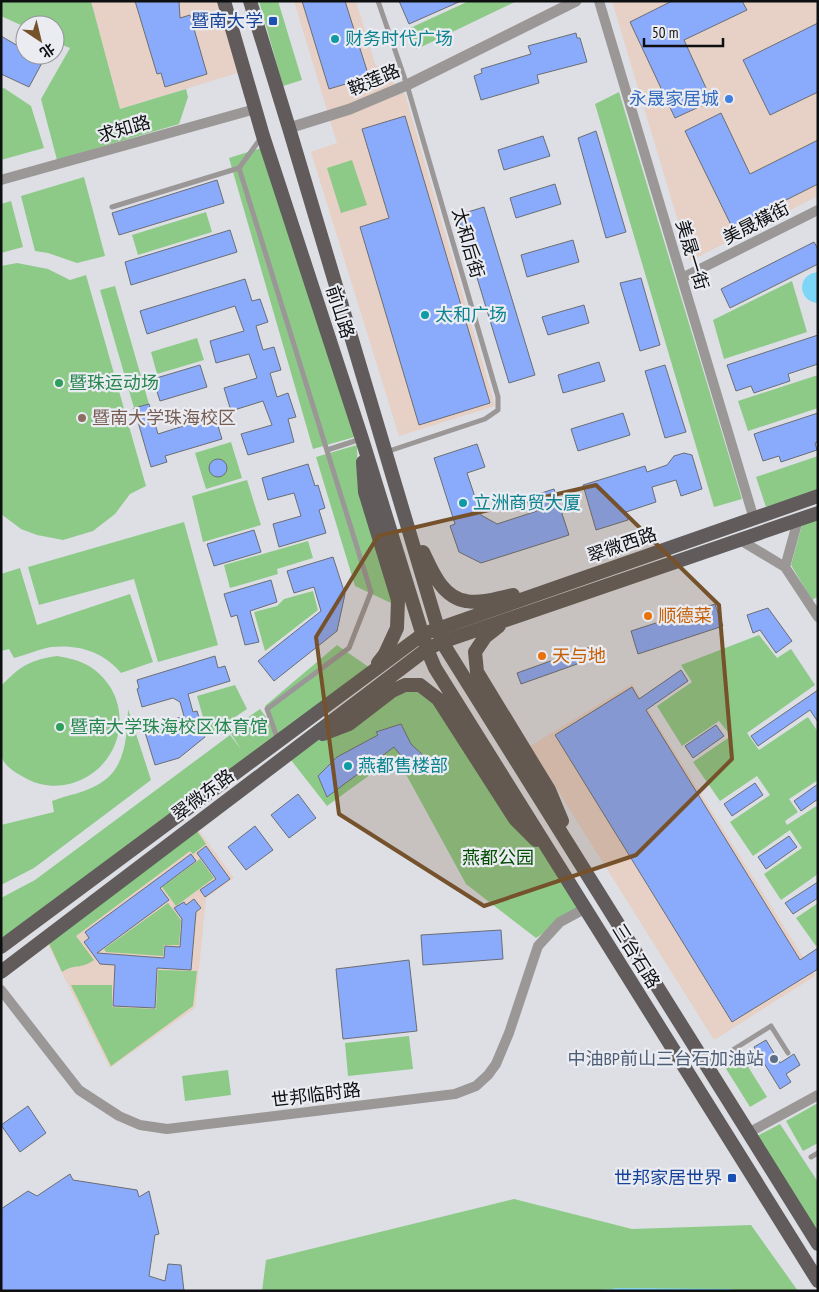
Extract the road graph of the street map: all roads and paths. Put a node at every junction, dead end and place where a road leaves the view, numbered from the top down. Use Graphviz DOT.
graph roads {
  1 [pos="224,1"];
  2 [pos="250,1"];
  3 [pos="378,1"];
  4 [pos="576,1"];
  5 [pos="599,1"];
  6 [pos="407,85"];
  7 [pos="255,109"];
  8 [pos="289,128"];
  9 [pos="263,136"];
  10 [pos="239,168"];
  11 [pos="1,180"];
  12 [pos="112,207"];
  13 [pos="818,210"];
  14 [pos="682,278"];
  15 [pos="362,439"];
  16 [pos="326,450"];
  17 [pos="386,452"];
  18 [pos="818,496"];
  19 [pos="818,513"];
  20 [pos="754,519"];
  21 [pos="406,520"];
  22 [pos="798,520"];
  23 [pos="740,540"];
  24 [pos="785,567"];
  25 [pos="554,588"];
  26 [pos="818,617"];
  27 [pos="507,620"];
  28 [pos="423,634"];
  29 [pos="440,635"];
  30 [pos="427,649"];
  31 [pos="368,675"];
  32 [pos="279,741"];
  33 [pos="304,742"];
  34 [pos="553,856"];
  35 [pos="580,863"];
  36 [pos="584,909"];
  37 [pos="1,947"];
  38 [pos="1,972"];
  39 [pos="1,990"];
  40 [pos="788,1053"];
  41 [pos="707,1066"];
  42 [pos="818,1095"];
  43 [pos="748,1133"];
  44 [pos="818,1153"];
  45 [pos="811,1157"];
  46 [pos="818,1244"];
  47 [pos="818,1282"];
  1 -- 7 [label="main road, 前山路"];
  2 -- 8 [label="main road, 前山路"];
  3 -- 6 [label="lane"];
  4 -- 6 [label="street, 鞍莲路"];
  5 -- 14 [label="street, 美晟一街"];
  6 -- 8 [label="street, 鞍莲路"];
  6 -- 17 [label="lane, 太和后街"];
  7 -- 9 [label="main road, 前山路"];
  7 -- 11 [label="street, 求知路"];
  8 -- 17 [label="main road, 前山路"];
  9 -- 10 [label="lane"];
  9 -- 15 [label="main road, 前山路"];
  10 -- 12 [label="lane"];
  10 -- 16 [label="lane"];
  13 -- 14 [label="street, 美晟橫街"];
  14 -- 20 [label="street, 美晟一街"];
  15 -- 16 [label="lane"];
  15 -- 28 [label="main road, 前山路"];
  15 -- 31 [label="main road"];
  16 -- 32 [label="lane"];
  17 -- 21 [label="main road, 前山路"];
  18 -- 20 [label="main road, 翠微西路"];
  19 -- 22 [label="main road, 翠微西路"];
  20 -- 25 [label="main road, 翠微西路"];
  21 -- 25 [label="main road"];
  21 -- 29 [label="main road, 前山路"];
  22 -- 23 [label="main road, 翠微西路"];
  22 -- 24 [label="street"];
  23 -- 24 [label="street"];
  23 -- 27 [label="main road, 翠微西路"];
  24 -- 26 [label="street"];
  25 -- 29 [label="main road, 翠微西路"];
  27 -- 29 [label="main road, 翠微西路"];
  27 -- 35 [label="main road"];
  28 -- 29 [label="main road, 翠微东路"];
  28 -- 30 [label="main road, 前山路"];
  28 -- 31 [label="main road, 翠微东路"];
  29 -- 30 [label="main road, 翠微东路"];
  29 -- 35 [label="main road, 三台石路"];
  30 -- 33 [label="main road, 翠微东路"];
  30 -- 34 [label="main road, 三台石路"];
  31 -- 32 [label="main road, 翠微东路"];
  32 -- 37 [label="main road, 翠微东路"];
  33 -- 34 [label="main road"];
  33 -- 38 [label="main road, 翠微东路"];
  34 -- 36 [label="main road, 三台石路"];
  35 -- 41 [label="main road, 三台石路"];
  36 -- 39 [label="street, 世邦临时路"];
  36 -- 47 [label="main road, 三台石路"];
  40 -- 41 [label="lane"];
  41 -- 43 [label="main road, 三台石路"];
  42 -- 43 [label="street"];
  43 -- 46 [label="main road, 三台石路"];
  44 -- 45 [label="lane"];
}
